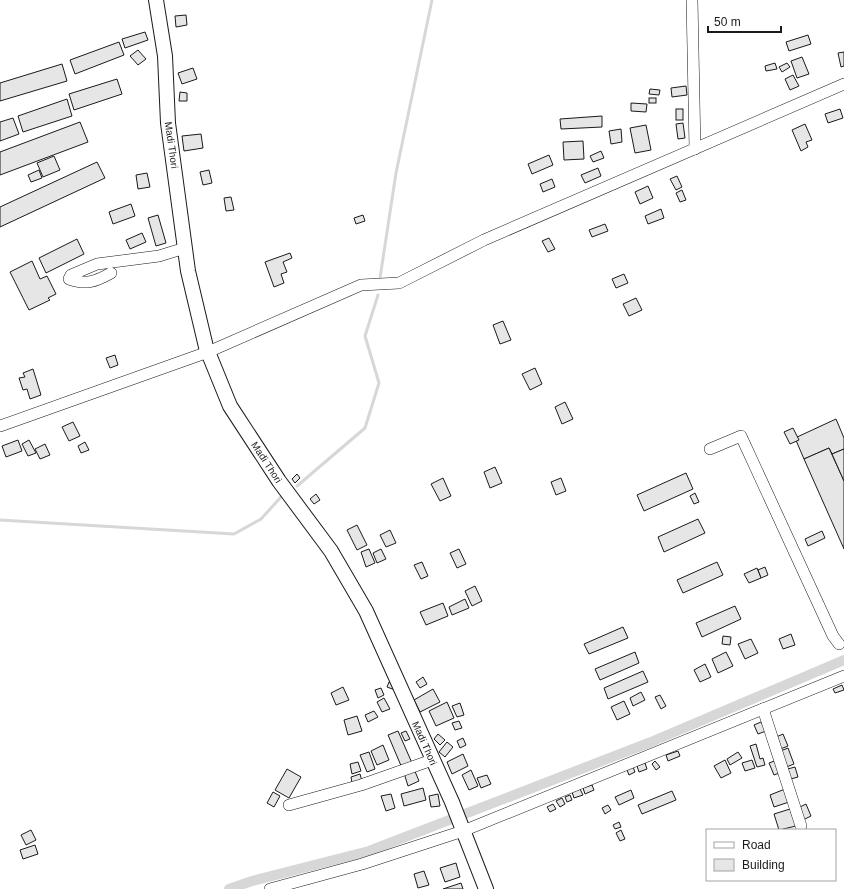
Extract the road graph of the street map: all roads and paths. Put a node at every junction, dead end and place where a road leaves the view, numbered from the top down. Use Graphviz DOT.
graph roads {
  1 [pos="156,0"];
  2 [pos="692,0"];
  3 [pos="844,84"];
  4 [pos="695,149"];
  5 [pos="185,248"];
  6 [pos="111,273"];
  7 [pos="208,352"];
  8 [pos="0,426"];
  9 [pos="710,449"];
  10 [pos="839,644"];
  11 [pos="844,676"];
  12 [pos="763,710"];
  13 [pos="432,760"];
  14 [pos="289,805"];
  15 [pos="801,826"];
  16 [pos="462,827"];
  17 [pos="270,889"];
  18 [pos="486,889"];
  1 -- 5 [label="main road, Madi Thori"];
  2 -- 4 [label="street"];
  3 -- 4 [label="street"];
  4 -- 7 [label="street"];
  5 -- 6 [label="street"];
  5 -- 7 [label="main road, Madi Thori"];
  7 -- 8 [label="street"];
  7 -- 13 [label="main road, Madi Thori"];
  9 -- 10 [label="street"];
  11 -- 12 [label="street"];
  12 -- 15 [label="street"];
  12 -- 16 [label="street"];
  13 -- 14 [label="street"];
  13 -- 16 [label="main road, Madi Thori"];
  16 -- 17 [label="street"];
  16 -- 18 [label="main road, Madi Thori"];
}
